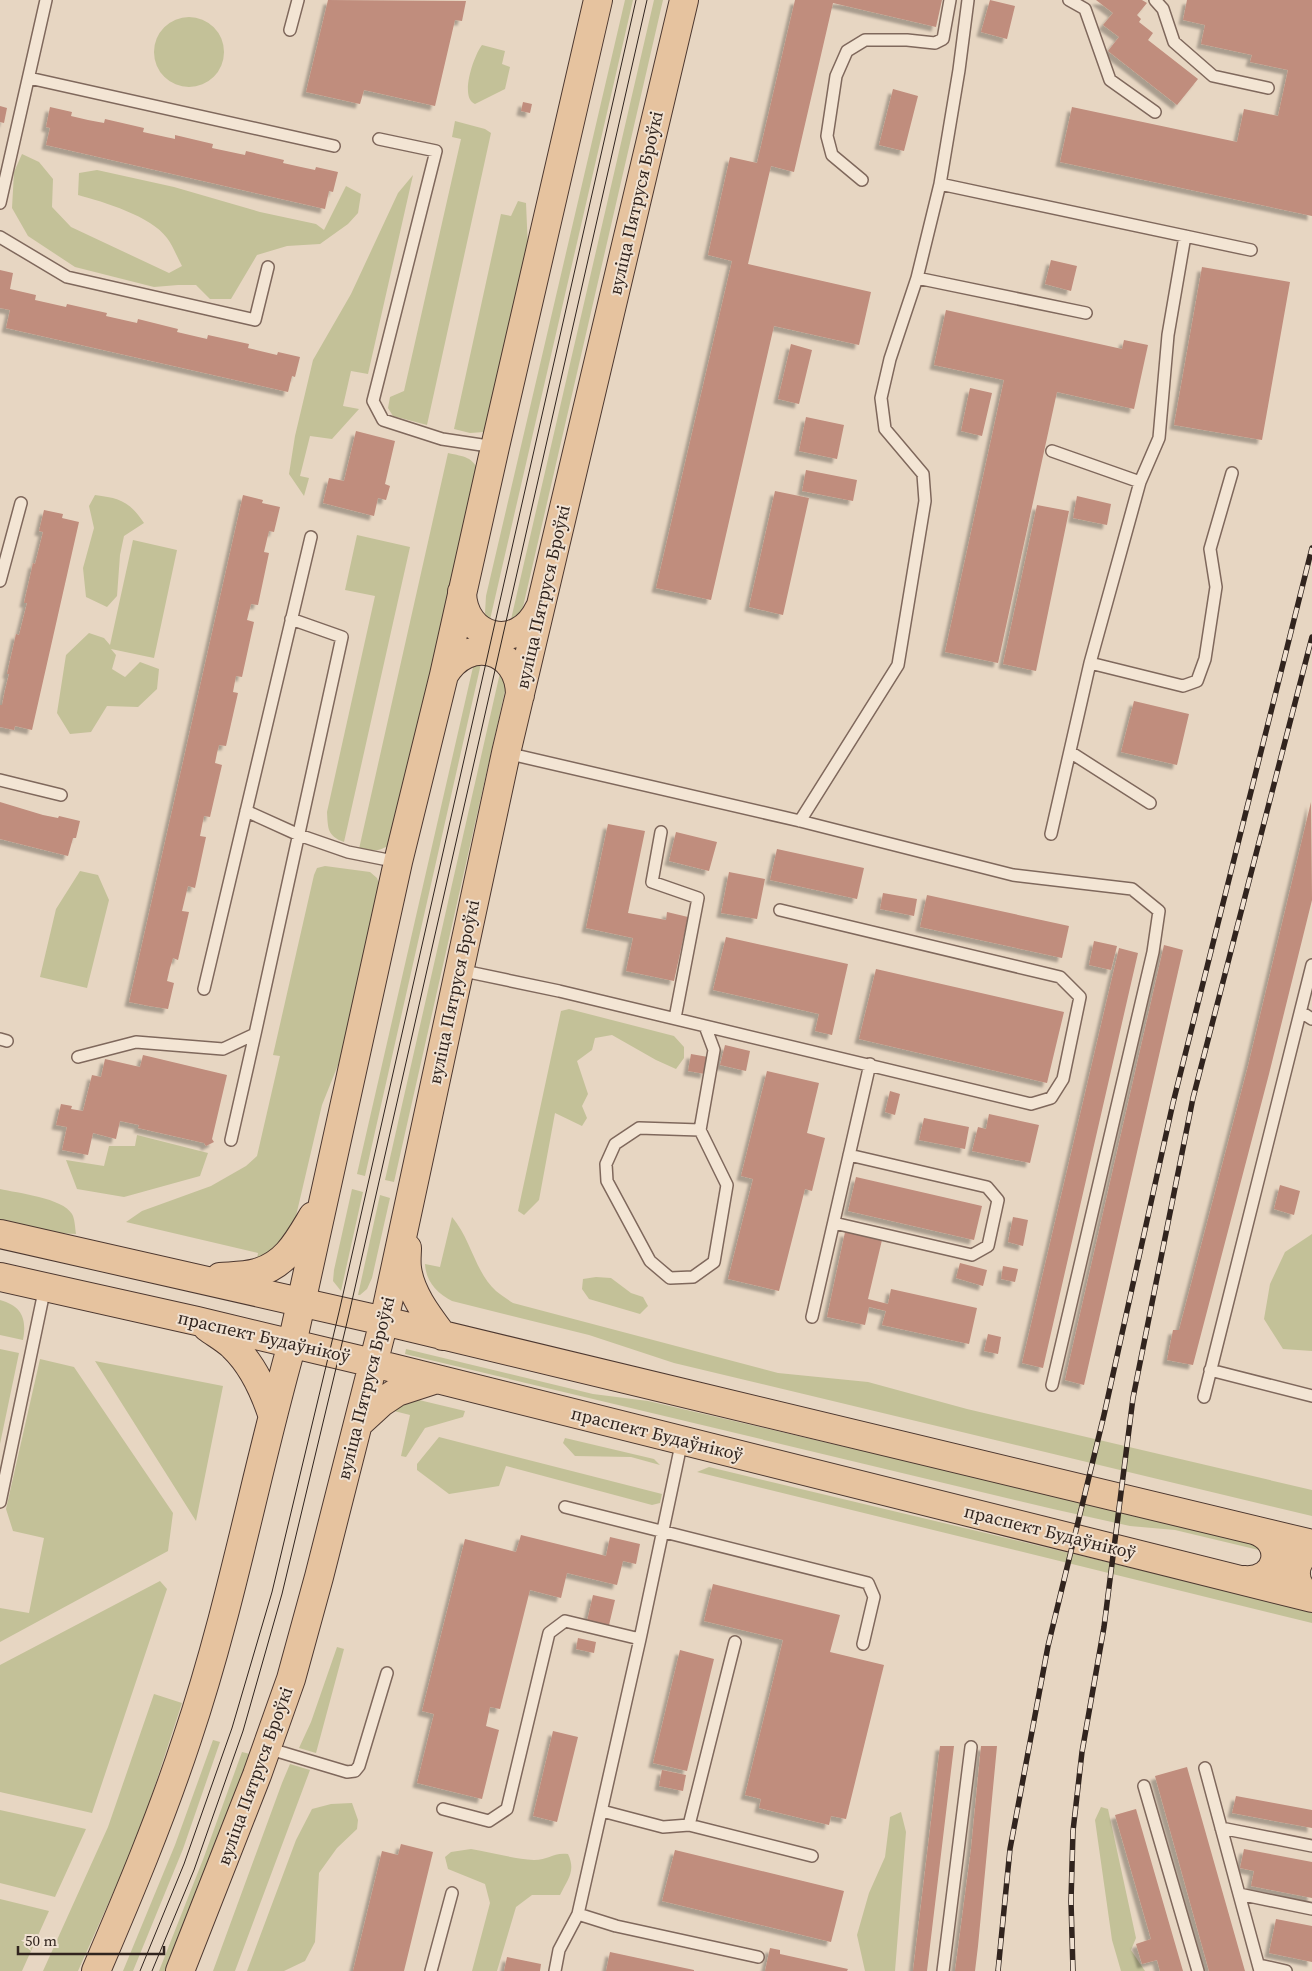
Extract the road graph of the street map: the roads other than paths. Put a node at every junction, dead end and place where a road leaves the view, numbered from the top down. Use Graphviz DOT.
graph roads {
  1 [pos="46,0"];
  2 [pos="298,0"];
  3 [pos="598,0"];
  4 [pos="684,0"];
  5 [pos="950,0"];
  6 [pos="968,0"];
  7 [pos="1069,0"];
  8 [pos="1155,0"];
  9 [pos="290,30"];
  10 [pos="28,78"];
  11 [pos="1268,88"];
  12 [pos="1155,112"];
  13 [pos="379,139"];
  14 [pos="334,146"];
  15 [pos="862,180"];
  16 [pos="940,184"];
  17 [pos="0,202"];
  18 [pos="1185,236"];
  19 [pos="0,237"];
  20 [pos="1251,250"];
  21 [pos="268,267"];
  22 [pos="918,278"];
  23 [pos="1086,313"];
  24 [pos="495,447"];
  25 [pos="1052,451"];
  26 [pos="1232,473"];
  27 [pos="1140,482"];
  28 [pos="21,503"];
  29 [pos="311,537"];
  30 [pos="5,545"];
  31 [pos="0,581"];
  32 [pos="462,592"];
  33 [pos="540,609"];
  34 [pos="291,619"];
  35 [pos="1090,663"];
  36 [pos="444,675"];
  37 [pos="520,695"];
  38 [pos="1070,752"];
  39 [pos="506,753"];
  40 [pos="0,780"];
  41 [pos="61,794"];
  42 [pos="1150,803"];
  43 [pos="246,811"];
  44 [pos="800,821"];
  45 [pos="661,832"];
  46 [pos="1051,834"];
  47 [pos="299,835"];
  48 [pos="398,862"];
  49 [pos="780,910"];
  50 [pos="1312,965"];
  51 [pos="459,970"];
  52 [pos="204,988"];
  53 [pos="1301,1012"];
  54 [pos="676,1018"];
  55 [pos="1312,1020"];
  56 [pos="706,1026"];
  57 [pos="255,1034"];
  58 [pos="78,1056"];
  59 [pos="870,1064"];
  60 [pos="700,1130"];
  61 [pos="231,1140"];
  62 [pos="849,1155"];
  63 [pos="323,1199"];
  64 [pos="408,1214"];
  65 [pos="834,1223"];
  66 [pos="0,1234"];
  67 [pos="0,1277"];
  68 [pos="199,1279"];
  69 [pos="45,1287"];
  70 [pos="301,1303"];
  71 [pos="812,1316"];
  72 [pos="198,1321"];
  73 [pos="384,1321"];
  74 [pos="443,1336"];
  75 [pos="292,1344"];
  76 [pos="373,1363"];
  77 [pos="1210,1370"];
  78 [pos="437,1379"];
  79 [pos="1052,1385"];
  80 [pos="1312,1396"];
  81 [pos="1204,1397"];
  82 [pos="272,1414"];
  83 [pos="358,1424"];
  84 [pos="682,1440"];
  85 [pos="0,1502"];
  86 [pos="565,1507"];
  87 [pos="1254,1530"];
  88 [pos="664,1532"];
  89 [pos="1312,1544"];
  90 [pos="1312,1549"];
  91 [pos="1244,1580"];
  92 [pos="1312,1597"];
  93 [pos="640,1639"];
  94 [pos="735,1642"];
  95 [pos="863,1644"];
  96 [pos="387,1673"];
  97 [pos="971,1747"];
  98 [pos="267,1748"];
  99 [pos="1205,1768"];
  100 [pos="1144,1786"];
  101 [pos="443,1809"];
  102 [pos="602,1811"];
  103 [pos="688,1824"];
  104 [pos="1222,1828"];
  105 [pos="1312,1846"];
  106 [pos="812,1856"];
  107 [pos="452,1893"];
  108 [pos="1239,1894"];
  109 [pos="1312,1909"];
  110 [pos="578,1914"];
  111 [pos="758,1957"];
  112 [pos="1260,1968"];
  113 [pos="96,1971"];
  114 [pos="180,1971"];
  115 [pos="432,1971"];
  116 [pos="555,1971"];
  117 [pos="943,1971"];
  118 [pos="1198,1971"];
  119 [pos="1286,1971"];
  1 -- 10 [label="lane"];
  2 -- 9 [label="lane"];
  3 -- 24 [label="main road"];
  4 -- 33 [label="main road, вуліца Пятруся Броўкі"];
  5 -- 15 [label="lane"];
  6 -- 16 [label="lane"];
  7 -- 12 [label="lane"];
  8 -- 11 [label="lane"];
  10 -- 14 [label="lane"];
  10 -- 17 [label="lane"];
  13 -- 24 [label="lane"];
  16 -- 18 [label="lane"];
  16 -- 22 [label="lane"];
  18 -- 20 [label="lane"];
  18 -- 27 [label="lane"];
  19 -- 21 [label="lane"];
  22 -- 23 [label="lane"];
  22 -- 44 [label="lane"];
  24 -- 32 [label="main road"];
  25 -- 27 [label="lane"];
  26 -- 35 [label="lane"];
  27 -- 35 [label="lane"];
  28 -- 30 [label="lane"];
  29 -- 34 [label="lane"];
  30 -- 31 [label="lane"];
  32 -- 33 [label="main road"];
  32 -- 36 [label="main road"];
  33 -- 37 [label="main road, вуліца Пятруся Броўкі"];
  34 -- 43 [label="lane"];
  34 -- 47 [label="lane"];
  35 -- 38 [label="lane"];
  36 -- 37 [label="main road"];
  36 -- 48 [label="main road"];
  37 -- 39 [label="main road, вуліца Пятруся Броўкі"];
  38 -- 42 [label="lane"];
  38 -- 46 [label="lane"];
  39 -- 44 [label="lane"];
  39 -- 51 [label="main road, вуліца Пятруся Броўкі"];
  40 -- 41 [label="lane"];
  43 -- 47 [label="lane"];
  43 -- 52 [label="lane"];
  44 -- 79 [label="lane"];
  45 -- 54 [label="lane"];
  47 -- 48 [label="lane"];
  47 -- 57 [label="lane"];
  48 -- 63 [label="main road"];
  49 -- 59 [label="lane"];
  50 -- 53 [label="lane"];
  51 -- 54 [label="lane"];
  51 -- 64 [label="main road, вуліца Пятруся Броўкі"];
  53 -- 55 [label="lane"];
  53 -- 77 [label="lane"];
  54 -- 56 [label="lane"];
  56 -- 59 [label="lane"];
  56 -- 60 [label="lane"];
  57 -- 58 [label="lane"];
  57 -- 61 [label="lane"];
  59 -- 62 [label="lane"];
  60 -- 60 [label="lane"];
  62 -- 65 [label="lane"];
  62 -- 65 [label="lane"];
  63 -- 68 [label="main road"];
  63 -- 70 [label="main road"];
  64 -- 73 [label="main road, вуліца Пятруся Броўкі"];
  64 -- 74 [label="main road"];
  65 -- 71 [label="lane"];
  66 -- 68 [label="main road"];
  67 -- 69 [label="main road, праспект Будаўнікоў"];
  68 -- 70 [label="main road"];
  69 -- 72 [label="main road, праспект Будаўнікоў"];
  69 -- 85 [label="lane"];
  70 -- 73 [label="main road"];
  70 -- 75 [label="main road"];
  72 -- 75 [label="main road, праспект Будаўнікоў"];
  72 -- 82 [label="main road"];
  73 -- 74 [label="main road"];
  73 -- 76 [label="main road, вуліца Пятруся Броўкі"];
  74 -- 87 [label="main road"];
  75 -- 76 [label="main road, праспект Будаўнікоў"];
  75 -- 82 [label="main road"];
  76 -- 78 [label="main road, праспект Будаўнікоў"];
  76 -- 83 [label="main road, вуліца Пятруся Броўкі"];
  77 -- 80 [label="lane"];
  77 -- 81 [label="lane"];
  78 -- 83 [label="main road"];
  78 -- 84 [label="main road, праспект Будаўнікоў"];
  82 -- 113 [label="main road"];
  83 -- 98 [label="main road, вуліца Пятруся Броўкі"];
  84 -- 88 [label="lane"];
  84 -- 91 [label="main road, праспект Будаўнікоў"];
  86 -- 88 [label="lane"];
  87 -- 89 [label="main road"];
  87 -- 91 [label="main road"];
  88 -- 93 [label="lane"];
  88 -- 95 [label="lane"];
  90 -- 92 [label="main road"];
  91 -- 92 [label="main road, праспект Будаўнікоў"];
  93 -- 101 [label="lane"];
  93 -- 102 [label="lane"];
  94 -- 103 [label="lane"];
  96 -- 98 [label="lane"];
  97 -- 117 [label="lane"];
  98 -- 114 [label="main road, вуліца Пятруся Броўкі"];
  99 -- 104 [label="lane"];
  100 -- 118 [label="lane"];
  102 -- 103 [label="lane"];
  102 -- 110 [label="lane"];
  103 -- 106 [label="lane"];
  104 -- 105 [label="lane"];
  104 -- 108 [label="lane"];
  107 -- 115 [label="lane"];
  108 -- 109 [label="lane"];
  108 -- 112 [label="lane"];
  110 -- 111 [label="lane"];
  110 -- 116 [label="lane"];
  112 -- 119 [label="lane"];
}
